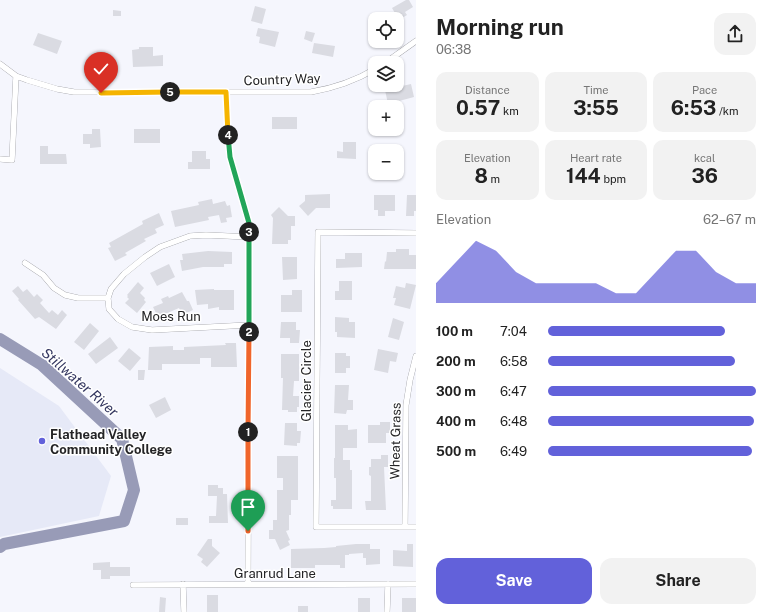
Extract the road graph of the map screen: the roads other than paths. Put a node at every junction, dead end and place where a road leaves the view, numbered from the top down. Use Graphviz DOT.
graph roads {
  1 [pos="416,41"];
  2 [pos="395,56"];
  3 [pos="0,64"];
  4 [pos="368,73"];
  5 [pos="16,76"];
  6 [pos="226,92"];
  7 [pos="0,158"];
  8 [pos="416,233"];
  9 [pos="249,237"];
  10 [pos="25,262"];
  11 [pos="108,298"];
  12 [pos="249,325"];
  13 [pos="416,356"];
  14 [pos="405,527"];
  15 [pos="416,527"];
  16 [pos="183,584"];
  17 [pos="248,584"];
  18 [pos="388,584"];
  19 [pos="416,584"];
  20 [pos="133,585"];
  21 [pos="184,612"];
  22 [pos="387,612"];
  1 -- 2 [label="street"];
  3 -- 5 [label="street, Country Way"];
  4 -- 6 [label="street, Country Way"];
  5 -- 6 [label="street, Country Way"];
  5 -- 7 [label="street"];
  6 -- 9 [label="street"];
  8 -- 14 [label="street, Glacier Circle"];
  9 -- 11 [label="street"];
  9 -- 12 [label="street"];
  10 -- 11 [label="street"];
  11 -- 12 [label="street, Moes Run"];
  12 -- 17 [label="street"];
  13 -- 14 [label="street, Wheat Grass"];
  14 -- 15 [label="street, Glacier Circle"];
  16 -- 17 [label="street, Granrud Lane"];
  16 -- 20 [label="street, Granrud Lane"];
  16 -- 21 [label="street"];
  17 -- 18 [label="street, Granrud Lane"];
  18 -- 19 [label="street, Granrud Lane"];
  18 -- 22 [label="street"];
}
